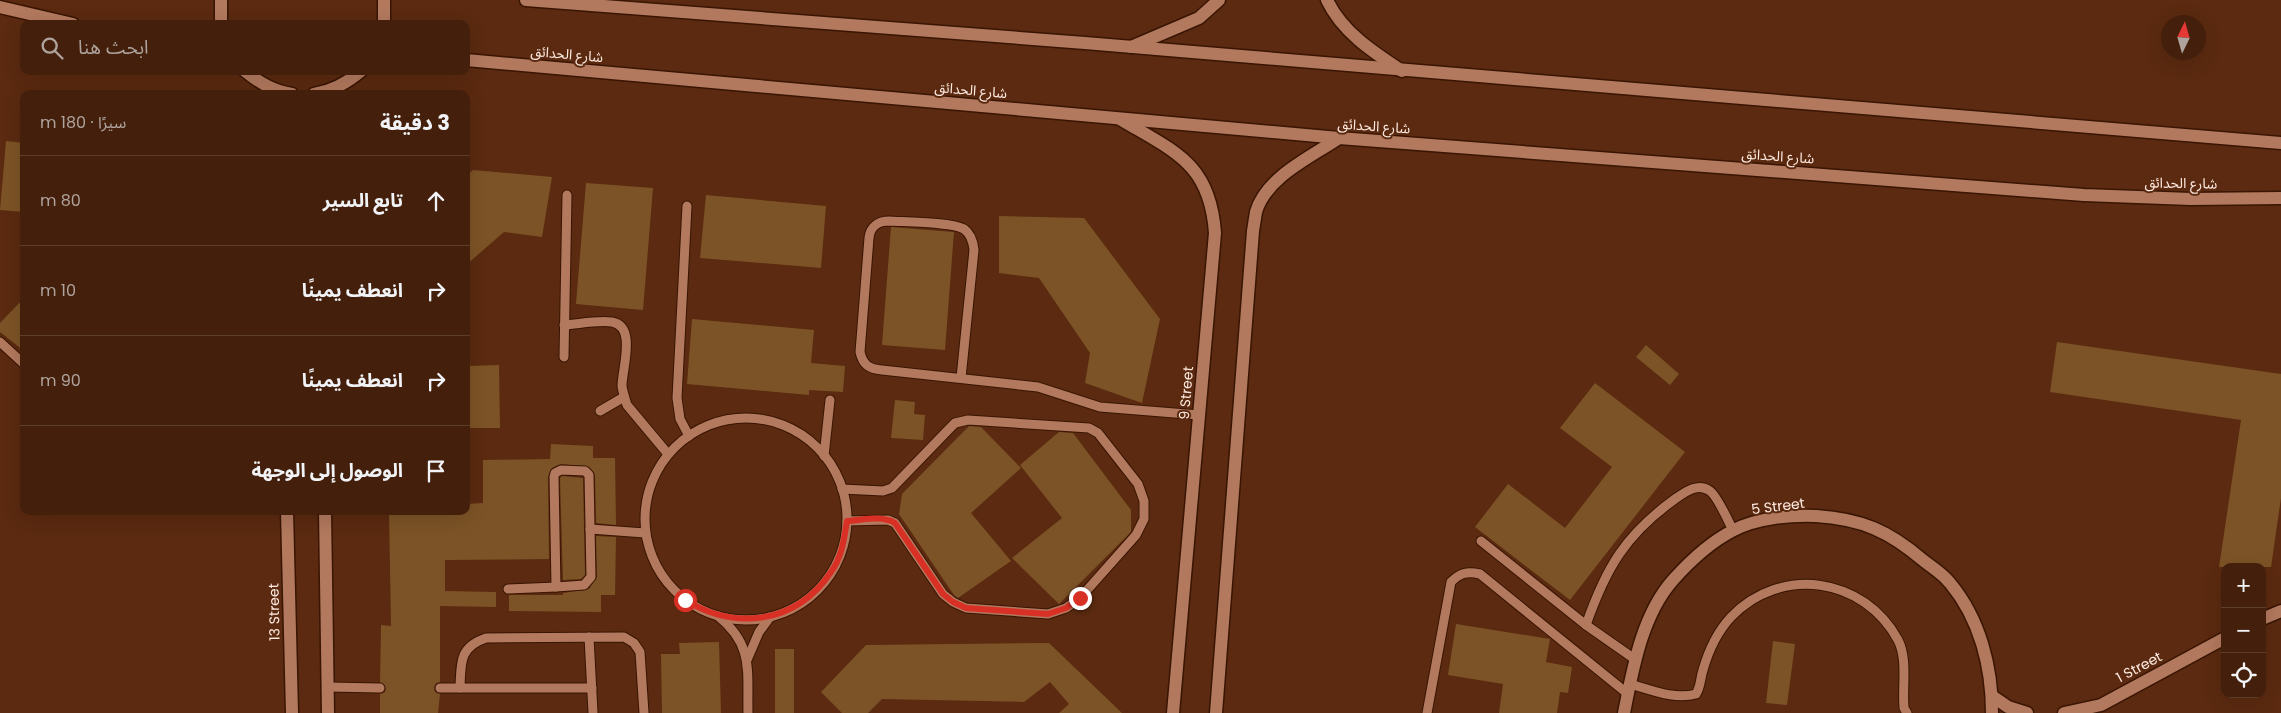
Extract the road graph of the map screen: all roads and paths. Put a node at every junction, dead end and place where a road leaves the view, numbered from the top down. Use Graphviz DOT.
graph roads {
  1 [pos="221,0"];
  2 [pos="384,0"];
  3 [pos="526,0"];
  4 [pos="1219,0"];
  5 [pos="1327,0"];
  6 [pos="0,7"];
  7 [pos="56,20"];
  8 [pos="221,20"];
  9 [pos="384,20"];
  10 [pos="1131,47"];
  11 [pos="470,60"];
  12 [pos="1402,71"];
  13 [pos="250,75"];
  14 [pos="355,75"];
  15 [pos="271,90"];
  16 [pos="334,90"];
  17 [pos="1120,119"];
  18 [pos="1339,138"];
  19 [pos="2281,144"];
  20 [pos="567,195"];
  21 [pos="2281,198"];
  22 [pos="687,206"];
  23 [pos="564,325"];
  24 [pos="0,342"];
  25 [pos="564,356"];
  26 [pos="20,360"];
  27 [pos="961,378"];
  28 [pos="624,397"];
  29 [pos="830,400"];
  30 [pos="600,411"];
  31 [pos="1199,415"];
  32 [pos="689,436"];
  33 [pos="668,454"];
  34 [pos="824,456"];
  35 [pos="842,489"];
  36 [pos="287,515"];
  37 [pos="325,515"];
  38 [pos="847,521"];
  39 [pos="590,529"];
  40 [pos="1733,530"];
  41 [pos="645,533"];
  42 [pos="1481,542"];
  43 [pos="556,588"];
  44 [pos="508,589"];
  45 [pos="2281,611"];
  46 [pos="718,616"];
  47 [pos="770,617"];
  48 [pos="2266,618"];
  49 [pos="2266,620"];
  50 [pos="2281,621"];
  51 [pos="1586,625"];
  52 [pos="589,636"];
  53 [pos="2221,640"];
  54 [pos="747,660"];
  55 [pos="1636,660"];
  56 [pos="328,687"];
  57 [pos="380,688"];
  58 [pos="440,688"];
  59 [pos="460,688"];
  60 [pos="592,688"];
  61 [pos="1629,689"];
  62 [pos="1992,696"];
  63 [pos="292,713"];
  64 [pos="328,713"];
  65 [pos="593,713"];
  66 [pos="644,713"];
  67 [pos="748,713"];
  68 [pos="1173,713"];
  69 [pos="1216,713"];
  70 [pos="1427,713"];
  71 [pos="1624,713"];
  72 [pos="1908,713"];
  73 [pos="1992,713"];
  74 [pos="2027,713"];
  75 [pos="2064,713"];
  1 -- 8 [label="street"];
  2 -- 9 [label="street"];
  3 -- 10 [label="street"];
  4 -- 10 [label="street"];
  5 -- 12 [label="street"];
  6 -- 7 [label="street"];
  10 -- 12 [label="street"];
  11 -- 17 [label="street, شارع الحدائق"];
  12 -- 19 [label="street"];
  13 -- 15 [label="street"];
  14 -- 16 [label="street"];
  17 -- 18 [label="street, شارع الحدائق"];
  17 -- 31 [label="street, 9 Street"];
  18 -- 21 [label="street, شارع الحدائق"];
  18 -- 69 [label="street"];
  20 -- 23 [label="lane"];
  22 -- 32 [label="lane"];
  23 -- 25 [label="lane"];
  23 -- 28 [label="lane"];
  24 -- 26 [label="lane"];
  27 -- 27 [label="lane"];
  27 -- 31 [label="lane"];
  28 -- 30 [label="lane"];
  28 -- 33 [label="lane"];
  29 -- 34 [label="lane"];
  31 -- 68 [label="street, 9 Street"];
  32 -- 33 [label="lane"];
  32 -- 34 [label="lane"];
  33 -- 41 [label="lane"];
  34 -- 35 [label="lane"];
  35 -- 38 [label="lane"];
  35 -- 38 [label="lane"];
  36 -- 63 [label="street, 13 Street"];
  37 -- 56 [label="street"];
  38 -- 47 [label="lane"];
  39 -- 41 [label="lane"];
  39 -- 43 [label="lane"];
  39 -- 43 [label="lane"];
  40 -- 51 [label="lane"];
  40 -- 55 [label="street, 5 Street"];
  40 -- 62 [label="street, 5 Street"];
  41 -- 46 [label="lane"];
  42 -- 51 [label="lane"];
  43 -- 44 [label="lane"];
  45 -- 48 [label="street"];
  46 -- 47 [label="lane"];
  46 -- 54 [label="lane"];
  47 -- 54 [label="lane"];
  49 -- 50 [label="street"];
  51 -- 55 [label="lane"];
  52 -- 59 [label="lane"];
  52 -- 60 [label="lane"];
  52 -- 66 [label="lane"];
  53 -- 75 [label="street, 1 Street"];
  54 -- 67 [label="lane"];
  55 -- 61 [label="street, 5 Street"];
  56 -- 57 [label="lane"];
  56 -- 64 [label="street"];
  58 -- 59 [label="lane"];
  59 -- 60 [label="lane"];
  60 -- 65 [label="lane"];
  61 -- 70 [label="lane"];
  61 -- 71 [label="street, 5 Street"];
  61 -- 72 [label="lane"];
  62 -- 73 [label="street, 5 Street"];
  62 -- 74 [label="street"];
}
